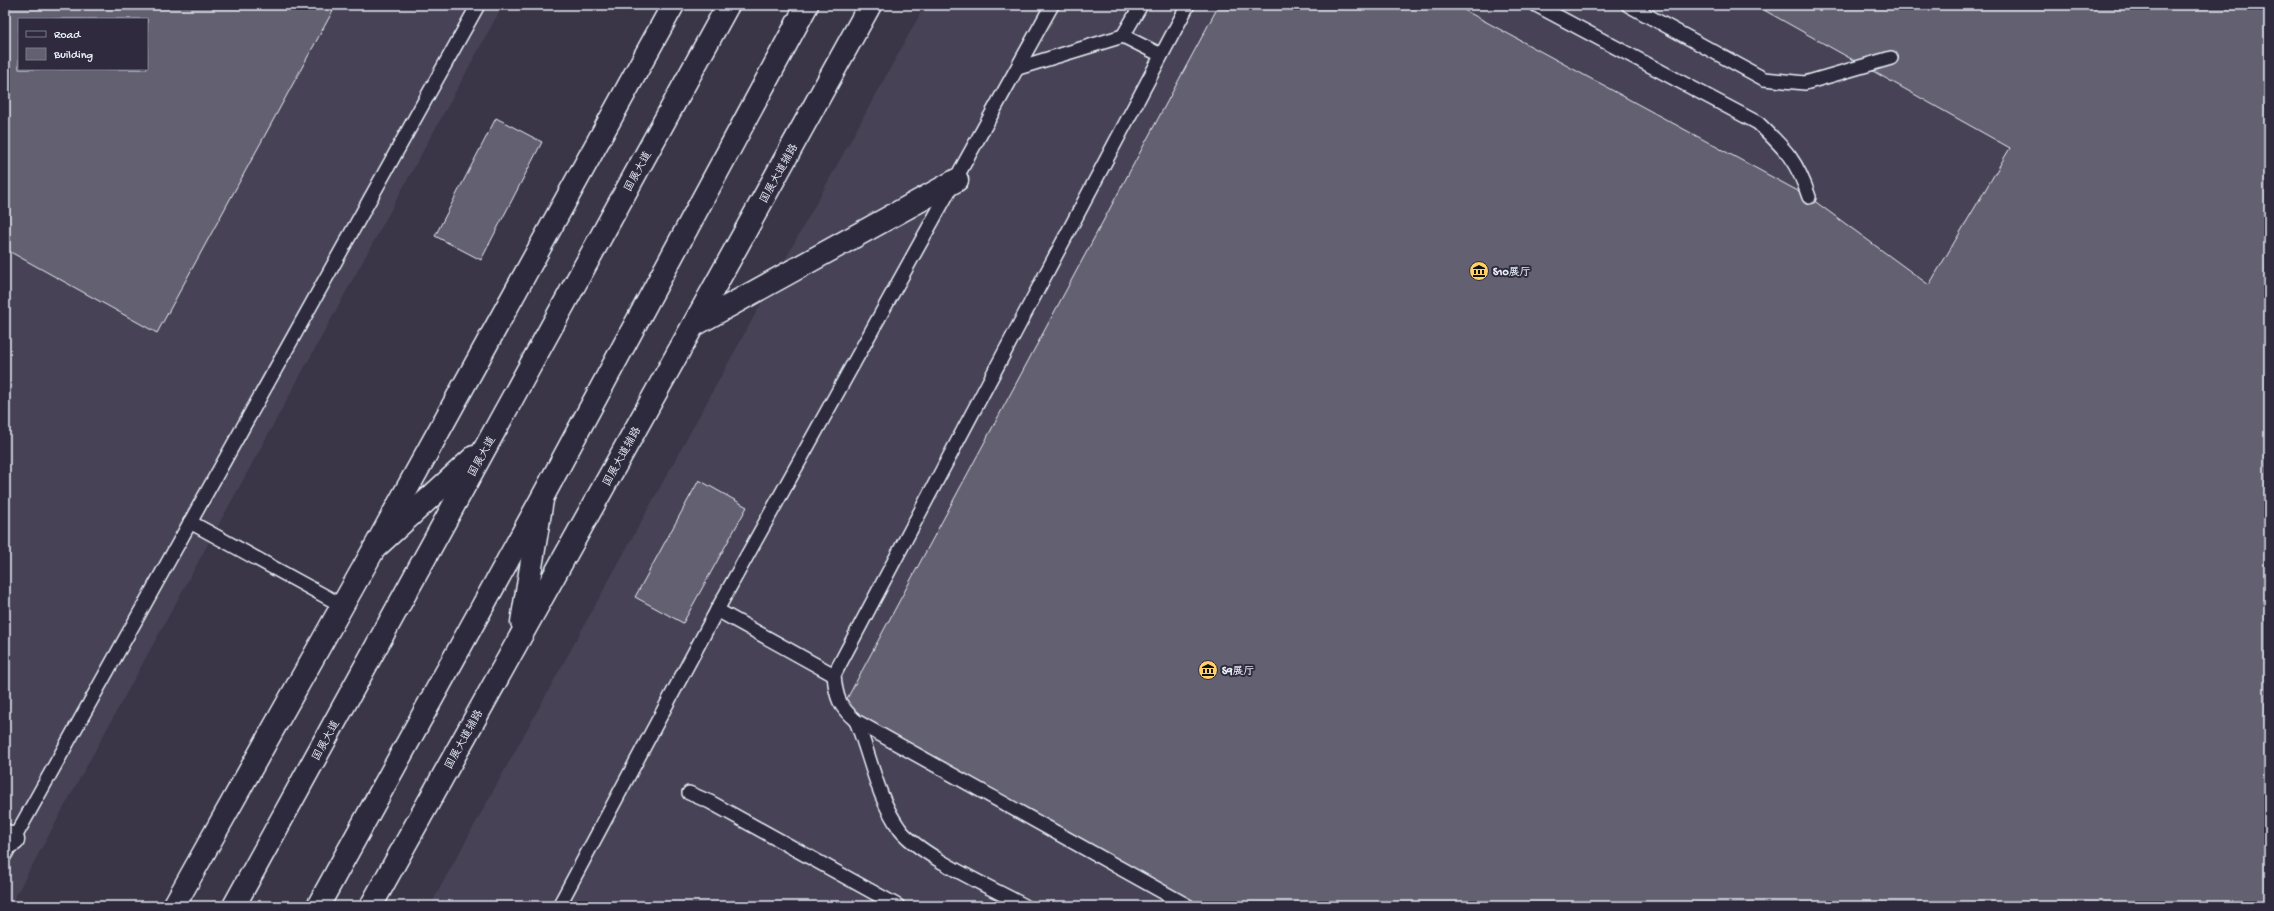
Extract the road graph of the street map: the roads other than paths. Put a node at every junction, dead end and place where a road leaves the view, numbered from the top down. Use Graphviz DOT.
graph roads {
  1 [pos="673,5"];
  2 [pos="728,5"];
  3 [pos="807,5"];
  4 [pos="870,5"];
  5 [pos="1052,5"];
  6 [pos="1140,5"];
  7 [pos="1188,5"];
  8 [pos="1536,5"];
  9 [pos="1628,5"];
  10 [pos="473,7"];
  11 [pos="1123,36"];
  12 [pos="1161,55"];
  13 [pos="1891,58"];
  14 [pos="1018,68"];
  15 [pos="957,180"];
  16 [pos="1809,197"];
  17 [pos="696,324"];
  18 [pos="488,444"];
  19 [pos="542,498"];
  20 [pos="190,522"];
  21 [pos="374,550"];
  22 [pos="343,606"];
  23 [pos="717,610"];
  24 [pos="519,637"];
  25 [pos="834,675"];
  26 [pos="856,721"];
  27 [pos="689,793"];
  28 [pos="8,843"];
  29 [pos="174,906"];
  30 [pos="234,906"];
  31 [pos="318,906"];
  32 [pos="371,906"];
  33 [pos="559,906"];
  34 [pos="898,906"];
  35 [pos="1025,906"];
  36 [pos="1188,906"];
  1 -- 21 [label="street"];
  2 -- 18 [label="street, 国展大道"];
  3 -- 19 [label="street"];
  4 -- 17 [label="street, 国展大道辅路"];
  5 -- 14 [label="lane"];
  6 -- 11 [label="lane"];
  7 -- 12 [label="lane"];
  8 -- 16 [label="lane"];
  9 -- 13 [label="lane"];
  10 -- 20 [label="lane"];
  11 -- 12 [label="lane"];
  11 -- 14 [label="lane"];
  12 -- 25 [label="lane"];
  14 -- 15 [label="lane"];
  15 -- 17 [label="street"];
  15 -- 23 [label="lane"];
  17 -- 24 [label="street, 国展大道辅路"];
  18 -- 21 [label="street"];
  18 -- 30 [label="street, 国展大道"];
  19 -- 24 [label="street"];
  19 -- 31 [label="street"];
  20 -- 22 [label="lane"];
  20 -- 28 [label="lane"];
  21 -- 22 [label="street"];
  22 -- 29 [label="street"];
  23 -- 25 [label="lane"];
  23 -- 33 [label="lane"];
  24 -- 32 [label="street, 国展大道辅路"];
  25 -- 26 [label="lane"];
  26 -- 35 [label="lane"];
  26 -- 36 [label="lane"];
  27 -- 34 [label="lane"];
}
